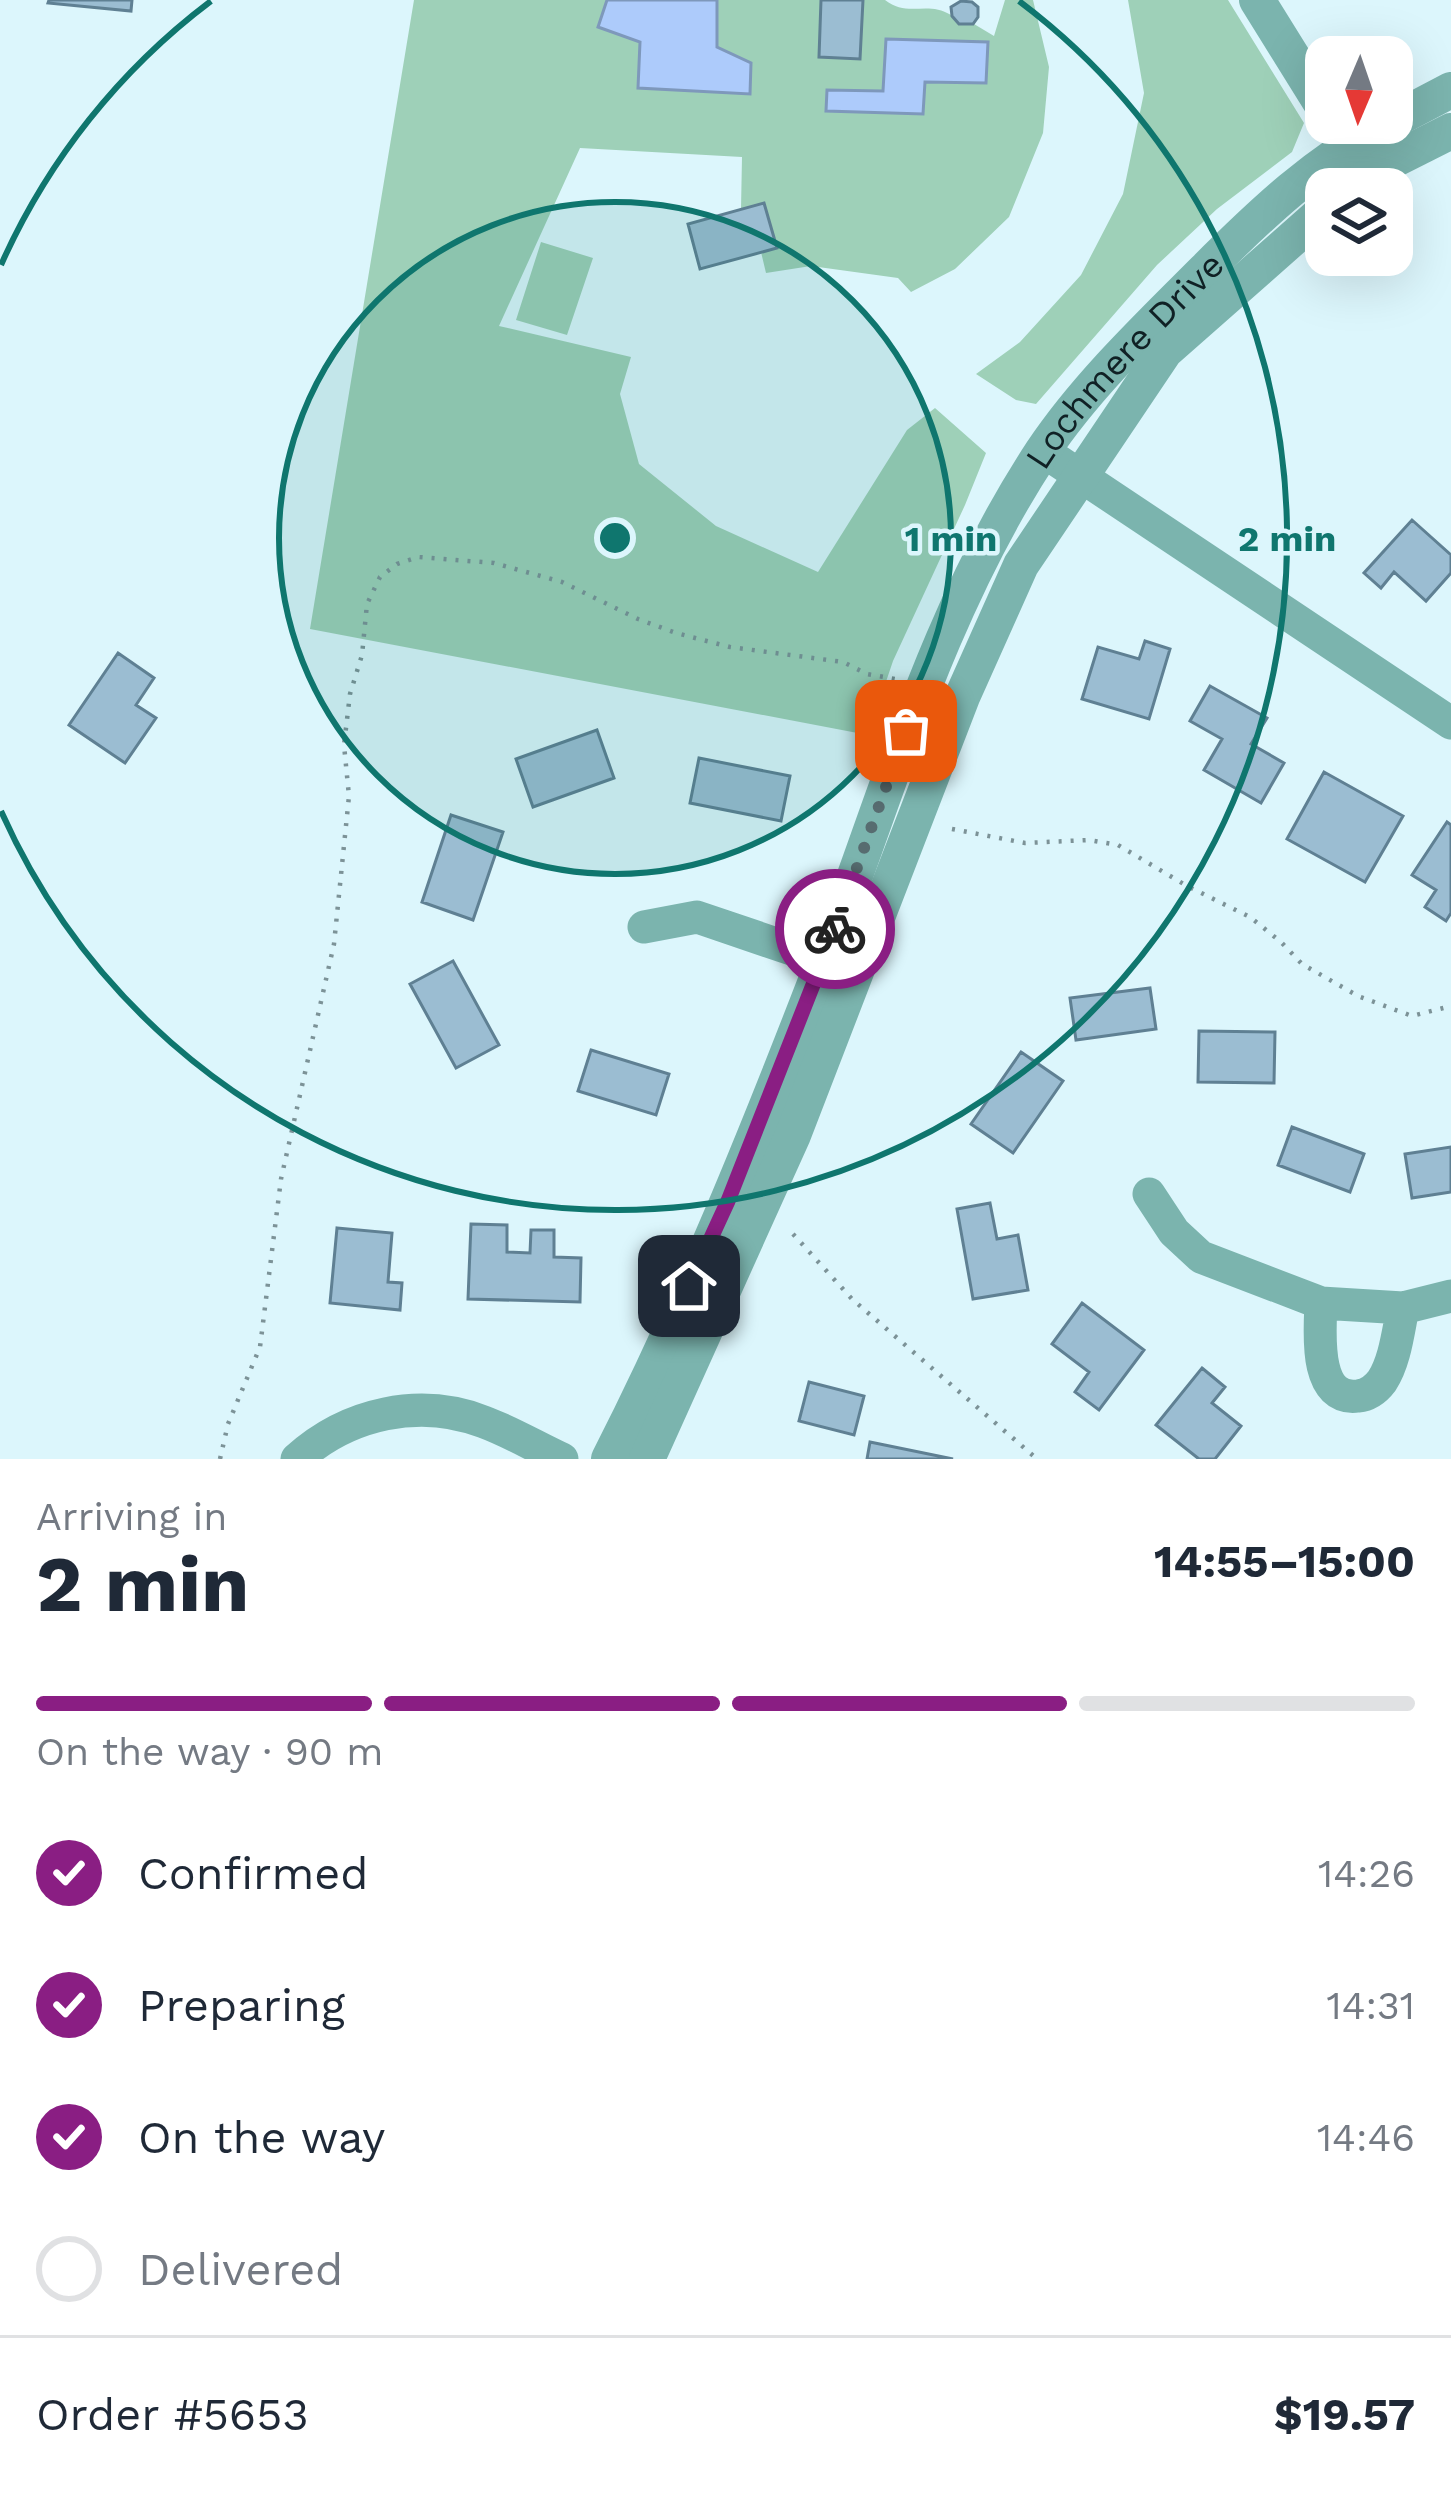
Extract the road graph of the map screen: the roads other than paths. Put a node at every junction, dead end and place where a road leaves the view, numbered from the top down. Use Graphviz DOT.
graph roads {
  1 [pos="1257,0"];
  2 [pos="1305,77"];
  3 [pos="1451,90"];
  4 [pos="1413,110"];
  5 [pos="1451,131"];
  6 [pos="1348,158"];
  7 [pos="1305,228"];
  8 [pos="1043,451"];
  9 [pos="1081,476"];
  10 [pos="1451,723"];
  11 [pos="644,927"];
  12 [pos="838,972"];
  13 [pos="1149,1194"];
  14 [pos="1451,1296"];
  15 [pos="1321,1303"];
  16 [pos="1403,1308"];
  17 [pos="298,1459"];
  18 [pos="562,1459"];
  19 [pos="609,1459"];
  20 [pos="647,1459"];
  1 -- 2 [label="street"];
  3 -- 4 [label="street, Lochmere Drive"];
  5 -- 6 [label="street, Lochmere Drive"];
  6 -- 8 [label="street, Lochmere Drive"];
  7 -- 9 [label="street, Lochmere Drive"];
  8 -- 9 [label="street"];
  8 -- 12 [label="street, Lochmere Drive"];
  9 -- 10 [label="street"];
  9 -- 12 [label="street, Lochmere Drive"];
  11 -- 12 [label="street"];
  12 -- 19 [label="street, Lochmere Drive"];
  12 -- 20 [label="street, Lochmere Drive"];
  13 -- 15 [label="street"];
  14 -- 16 [label="street"];
  15 -- 16 [label="street"];
  15 -- 16 [label="street"];
  17 -- 18 [label="street"];
}
